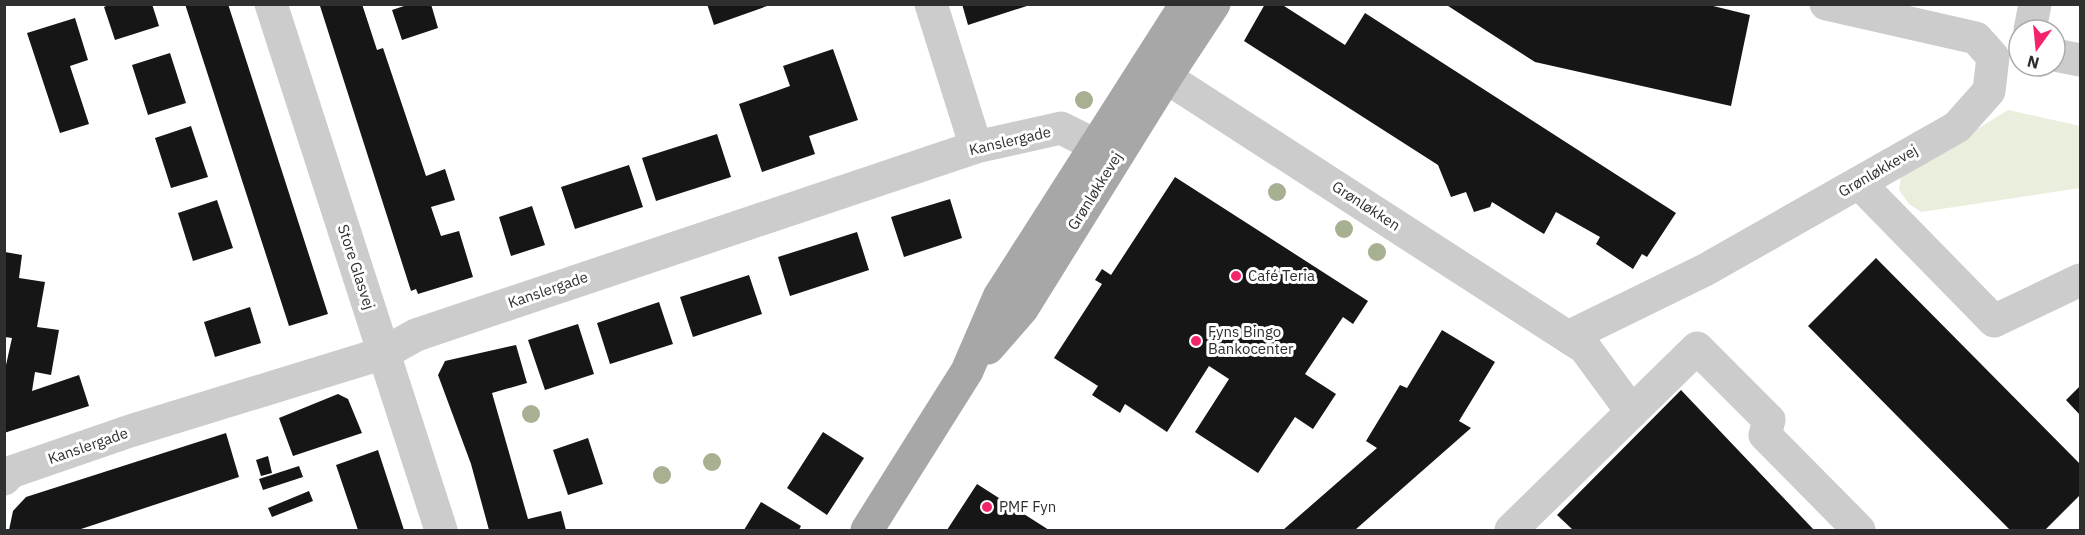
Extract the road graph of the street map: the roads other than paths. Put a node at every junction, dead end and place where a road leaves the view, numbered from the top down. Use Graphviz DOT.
graph roads {
  1 [pos="271,4"];
  2 [pos="931,4"];
  3 [pos="1186,4"];
  4 [pos="1214,4"];
  5 [pos="1826,4"];
  6 [pos="1976,39"];
  7 [pos="2007,45"];
  8 [pos="1157,71"];
  9 [pos="1095,145"];
  10 [pos="976,147"];
  11 [pos="1859,183"];
  12 [pos="2080,280"];
  13 [pos="1577,342"];
  14 [pos="384,353"];
  15 [pos="967,371"];
  16 [pos="1632,412"];
  17 [pos="4,479"];
  18 [pos="441,531"];
  19 [pos="867,531"];
  20 [pos="1511,531"];
  21 [pos="1859,531"];
  1 -- 14 [label="street, Store Glasvej"];
  2 -- 10 [label="street"];
  3 -- 8 [label="main road, Grønløkkevej"];
  4 -- 8 [label="main road, Grønløkkevej"];
  5 -- 6 [label="street"];
  6 -- 7 [label="street"];
  6 -- 11 [label="street, Grønløkkevej"];
  8 -- 9 [label="main road, Grønløkkevej"];
  8 -- 13 [label="street, Grønløkken"];
  8 -- 15 [label="main road, Grønløkkevej"];
  9 -- 10 [label="street, Kanslergade"];
  9 -- 15 [label="main road, Grønløkkevej"];
  10 -- 14 [label="street, Kanslergade"];
  11 -- 12 [label="street"];
  11 -- 13 [label="street, Grønløkkevej"];
  13 -- 16 [label="street"];
  14 -- 17 [label="street, Kanslergade"];
  14 -- 18 [label="street, Store Glasvej"];
  15 -- 19 [label="main road, Grønløkkevej"];
  16 -- 20 [label="street"];
  16 -- 21 [label="street"];
}
